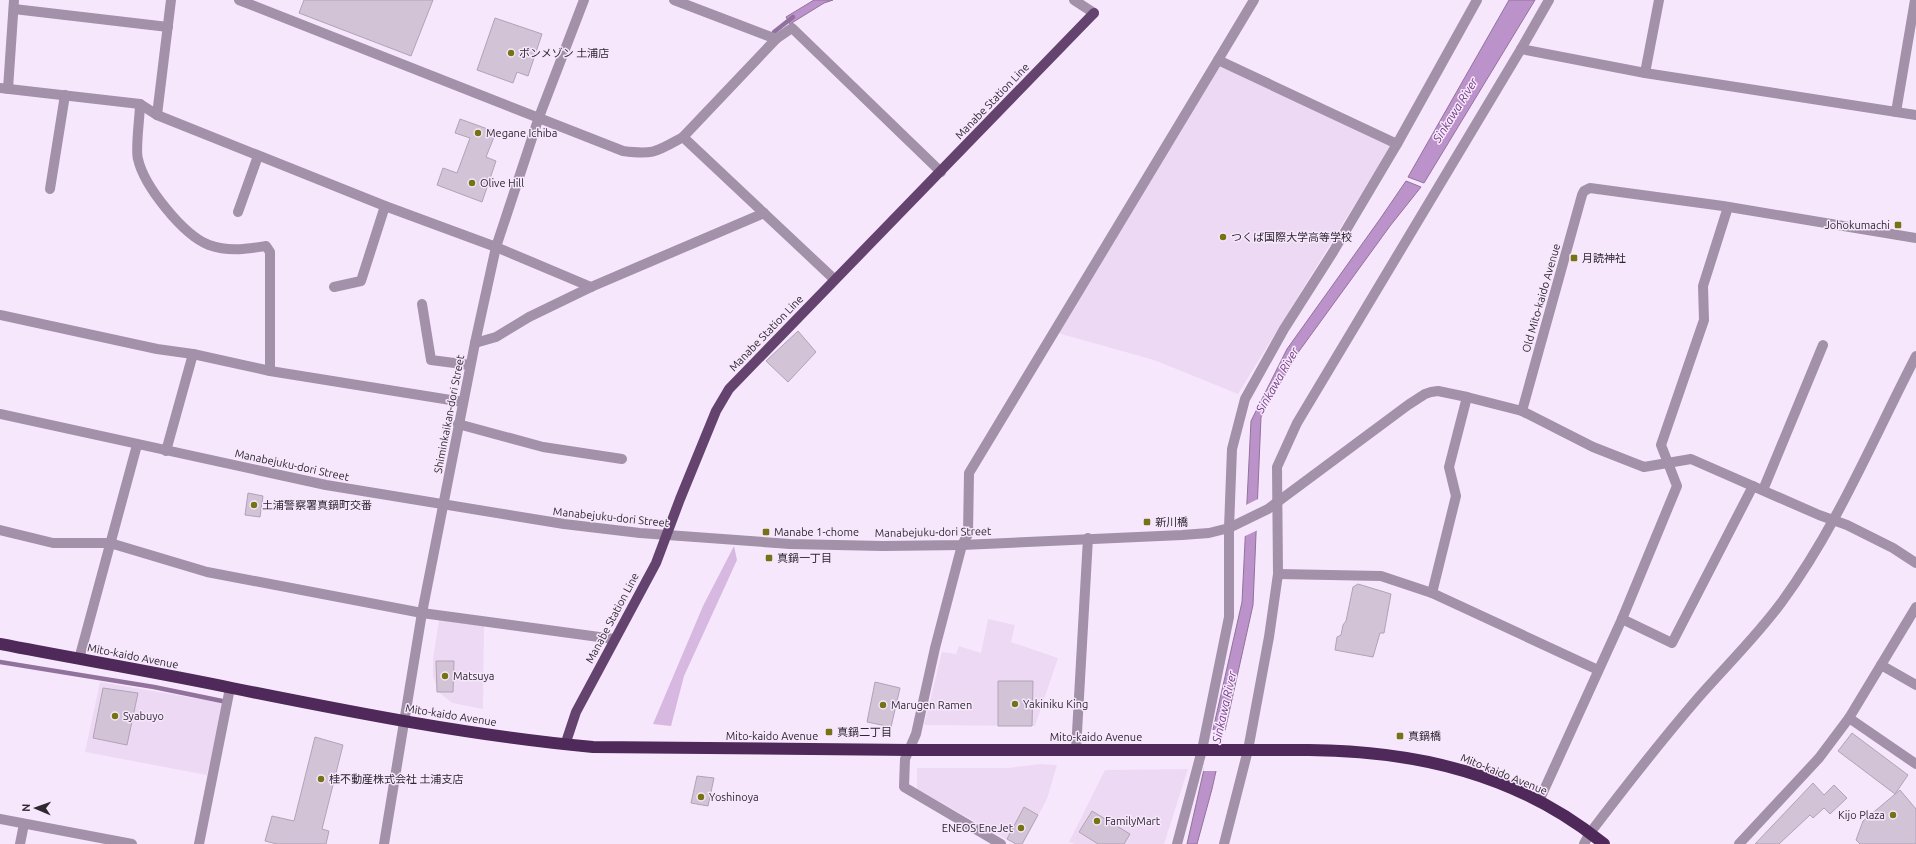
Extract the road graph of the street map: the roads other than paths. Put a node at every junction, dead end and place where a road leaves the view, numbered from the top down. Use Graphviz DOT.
graph roads {
  1 [pos="171,0"];
  2 [pos="239,0"];
  3 [pos="584,0"];
  4 [pos="674,0"];
  5 [pos="1074,0"];
  6 [pos="1254,0"];
  7 [pos="1477,0"];
  8 [pos="1549,0"];
  9 [pos="1659,0"];
  10 [pos="1915,0"];
  11 [pos="14,4"];
  12 [pos="1094,13"];
  13 [pos="168,27"];
  14 [pos="776,39"];
  15 [pos="1522,49"];
  16 [pos="1218,60"];
  17 [pos="1645,73"];
  18 [pos="4,88"];
  19 [pos="65,95"];
  20 [pos="140,104"];
  21 [pos="1896,112"];
  22 [pos="1916,114"];
  23 [pos="157,115"];
  24 [pos="539,117"];
  25 [pos="682,137"];
  26 [pos="1397,144"];
  27 [pos="258,156"];
  28 [pos="941,172"];
  29 [pos="50,190"];
  30 [pos="385,206"];
  31 [pos="1728,207"];
  32 [pos="238,212"];
  33 [pos="764,213"];
  34 [pos="1916,238"];
  35 [pos="496,247"];
  36 [pos="834,279"];
  37 [pos="334,287"];
  38 [pos="591,287"];
  39 [pos="422,304"];
  40 [pos="0,315"];
  41 [pos="475,343"];
  42 [pos="1823,345"];
  43 [pos="193,354"];
  44 [pos="1916,356"];
  45 [pos="470,365"];
  46 [pos="270,371"];
  47 [pos="1467,397"];
  48 [pos="463,402"];
  49 [pos="1522,411"];
  50 [pos="0,414"];
  51 [pos="458,424"];
  52 [pos="138,446"];
  53 [pos="166,452"];
  54 [pos="622,459"];
  55 [pos="1669,464"];
  56 [pos="1758,488"];
  57 [pos="443,506"];
  58 [pos="1272,506"];
  59 [pos="1834,520"];
  60 [pos="1229,528"];
  61 [pos="0,530"];
  62 [pos="667,536"];
  63 [pos="1088,538"];
  64 [pos="110,543"];
  65 [pos="962,545"];
  66 [pos="1916,563"];
  67 [pos="1278,574"];
  68 [pos="1432,593"];
  69 [pos="1916,607"];
  70 [pos="422,613"];
  71 [pos="1622,619"];
  72 [pos="614,639"];
  73 [pos="0,644"];
  74 [pos="79,659"];
  75 [pos="1881,665"];
  76 [pos="1598,670"];
  77 [pos="1916,685"];
  78 [pos="230,688"];
  79 [pos="1849,718"];
  80 [pos="403,720"];
  81 [pos="565,744"];
  82 [pos="909,750"];
  83 [pos="1076,750"];
  84 [pos="1204,750"];
  85 [pos="1244,750"];
  86 [pos="1916,764"];
  87 [pos="1539,801"];
  88 [pos="0,819"];
  89 [pos="24,824"];
  90 [pos="1590,833"];
  91 [pos="20,844"];
  92 [pos="132,844"];
  93 [pos="199,844"];
  94 [pos="384,844"];
  95 [pos="1001,844"];
  96 [pos="1177,844"];
  97 [pos="1224,844"];
  98 [pos="1584,844"];
  99 [pos="1604,844"];
  100 [pos="1739,844"];
  1 -- 13 [label="street"];
  2 -- 24 [label="street"];
  3 -- 24 [label="street, Shiminkaikan-dori Street"];
  4 -- 14 [label="street"];
  5 -- 12 [label="street"];
  6 -- 16 [label="street"];
  7 -- 26 [label="street"];
  8 -- 15 [label="street"];
  9 -- 17 [label="street"];
  10 -- 21 [label="street"];
  11 -- 13 [label="street"];
  11 -- 18 [label="street"];
  12 -- 28 [label="main road, Manabe Station Line"];
  13 -- 23 [label="street"];
  14 -- 25 [label="street"];
  14 -- 28 [label="street"];
  15 -- 17 [label="street"];
  15 -- 58 [label="street"];
  16 -- 26 [label="street"];
  16 -- 65 [label="street"];
  17 -- 21 [label="street"];
  18 -- 19 [label="street"];
  19 -- 20 [label="street"];
  19 -- 29 [label="street"];
  20 -- 23 [label="street"];
  20 -- 46 [label="street"];
  21 -- 22 [label="street"];
  23 -- 27 [label="street"];
  24 -- 25 [label="street"];
  24 -- 35 [label="street, Shiminkaikan-dori Street"];
  25 -- 33 [label="street"];
  26 -- 60 [label="street"];
  27 -- 30 [label="street"];
  27 -- 32 [label="street"];
  28 -- 36 [label="main road, Manabe Station Line"];
  30 -- 35 [label="street"];
  30 -- 37 [label="street"];
  31 -- 34 [label="street, Old Mito-kaido Avenue"];
  31 -- 49 [label="street, Old Mito-kaido Avenue"];
  31 -- 55 [label="street"];
  33 -- 36 [label="street"];
  33 -- 38 [label="street"];
  35 -- 38 [label="street"];
  35 -- 41 [label="street, Shiminkaikan-dori Street"];
  36 -- 62 [label="main road, Manabe Station Line"];
  38 -- 41 [label="street"];
  39 -- 45 [label="street"];
  40 -- 43 [label="street"];
  41 -- 45 [label="street, Shiminkaikan-dori Street"];
  42 -- 56 [label="street"];
  43 -- 46 [label="street"];
  43 -- 53 [label="street"];
  44 -- 59 [label="street"];
  45 -- 48 [label="street, Shiminkaikan-dori Street"];
  46 -- 48 [label="street"];
  47 -- 49 [label="street"];
  47 -- 58 [label="street"];
  47 -- 68 [label="street"];
  48 -- 51 [label="street, Shiminkaikan-dori Street"];
  49 -- 55 [label="street"];
  50 -- 52 [label="street, Manabejuku-dori Street"];
  51 -- 54 [label="street"];
  51 -- 57 [label="street, Shiminkaikan-dori Street"];
  52 -- 53 [label="street, Manabejuku-dori Street"];
  52 -- 64 [label="street"];
  53 -- 57 [label="street, Manabejuku-dori Street"];
  55 -- 56 [label="street"];
  55 -- 71 [label="street"];
  56 -- 59 [label="street"];
  56 -- 71 [label="street"];
  57 -- 62 [label="street, Manabejuku-dori Street"];
  57 -- 70 [label="street, Shiminkaikan-dori Street"];
  58 -- 60 [label="street"];
  58 -- 67 [label="street"];
  59 -- 66 [label="street"];
  59 -- 90 [label="street"];
  60 -- 63 [label="street, Manabejuku-dori Street"];
  60 -- 84 [label="street"];
  61 -- 64 [label="street"];
  62 -- 65 [label="street, Manabejuku-dori Street"];
  62 -- 72 [label="main road, Manabe Station Line"];
  63 -- 65 [label="street, Manabejuku-dori Street"];
  63 -- 83 [label="street"];
  64 -- 70 [label="street"];
  64 -- 74 [label="street"];
  65 -- 82 [label="street"];
  67 -- 68 [label="street"];
  67 -- 85 [label="street"];
  68 -- 76 [label="street"];
  69 -- 75 [label="street"];
  70 -- 72 [label="street"];
  70 -- 80 [label="street, Shiminkaikan-dori Street"];
  71 -- 76 [label="street"];
  72 -- 81 [label="main road, Manabe Station Line"];
  73 -- 74 [label="highway, Mito-kaido Avenue"];
  74 -- 78 [label="highway, Mito-kaido Avenue"];
  75 -- 77 [label="street"];
  75 -- 79 [label="street"];
  76 -- 87 [label="street"];
  78 -- 80 [label="highway, Mito-kaido Avenue"];
  78 -- 93 [label="street"];
  79 -- 86 [label="street"];
  79 -- 100 [label="street"];
  80 -- 81 [label="highway, Mito-kaido Avenue"];
  80 -- 94 [label="street, Shiminkaikan-dori Street"];
  81 -- 82 [label="highway, Mito-kaido Avenue"];
  82 -- 83 [label="highway, Mito-kaido Avenue"];
  82 -- 95 [label="street"];
  83 -- 84 [label="highway, Mito-kaido Avenue"];
  84 -- 85 [label="highway, Mito-kaido Avenue"];
  84 -- 96 [label="street"];
  85 -- 87 [label="highway, Mito-kaido Avenue"];
  85 -- 97 [label="street"];
  87 -- 90 [label="highway, Mito-kaido Avenue"];
  88 -- 89 [label="street"];
  89 -- 91 [label="street"];
  89 -- 92 [label="street"];
  90 -- 98 [label="street"];
  90 -- 99 [label="highway, Mito-kaido Avenue"];
}
